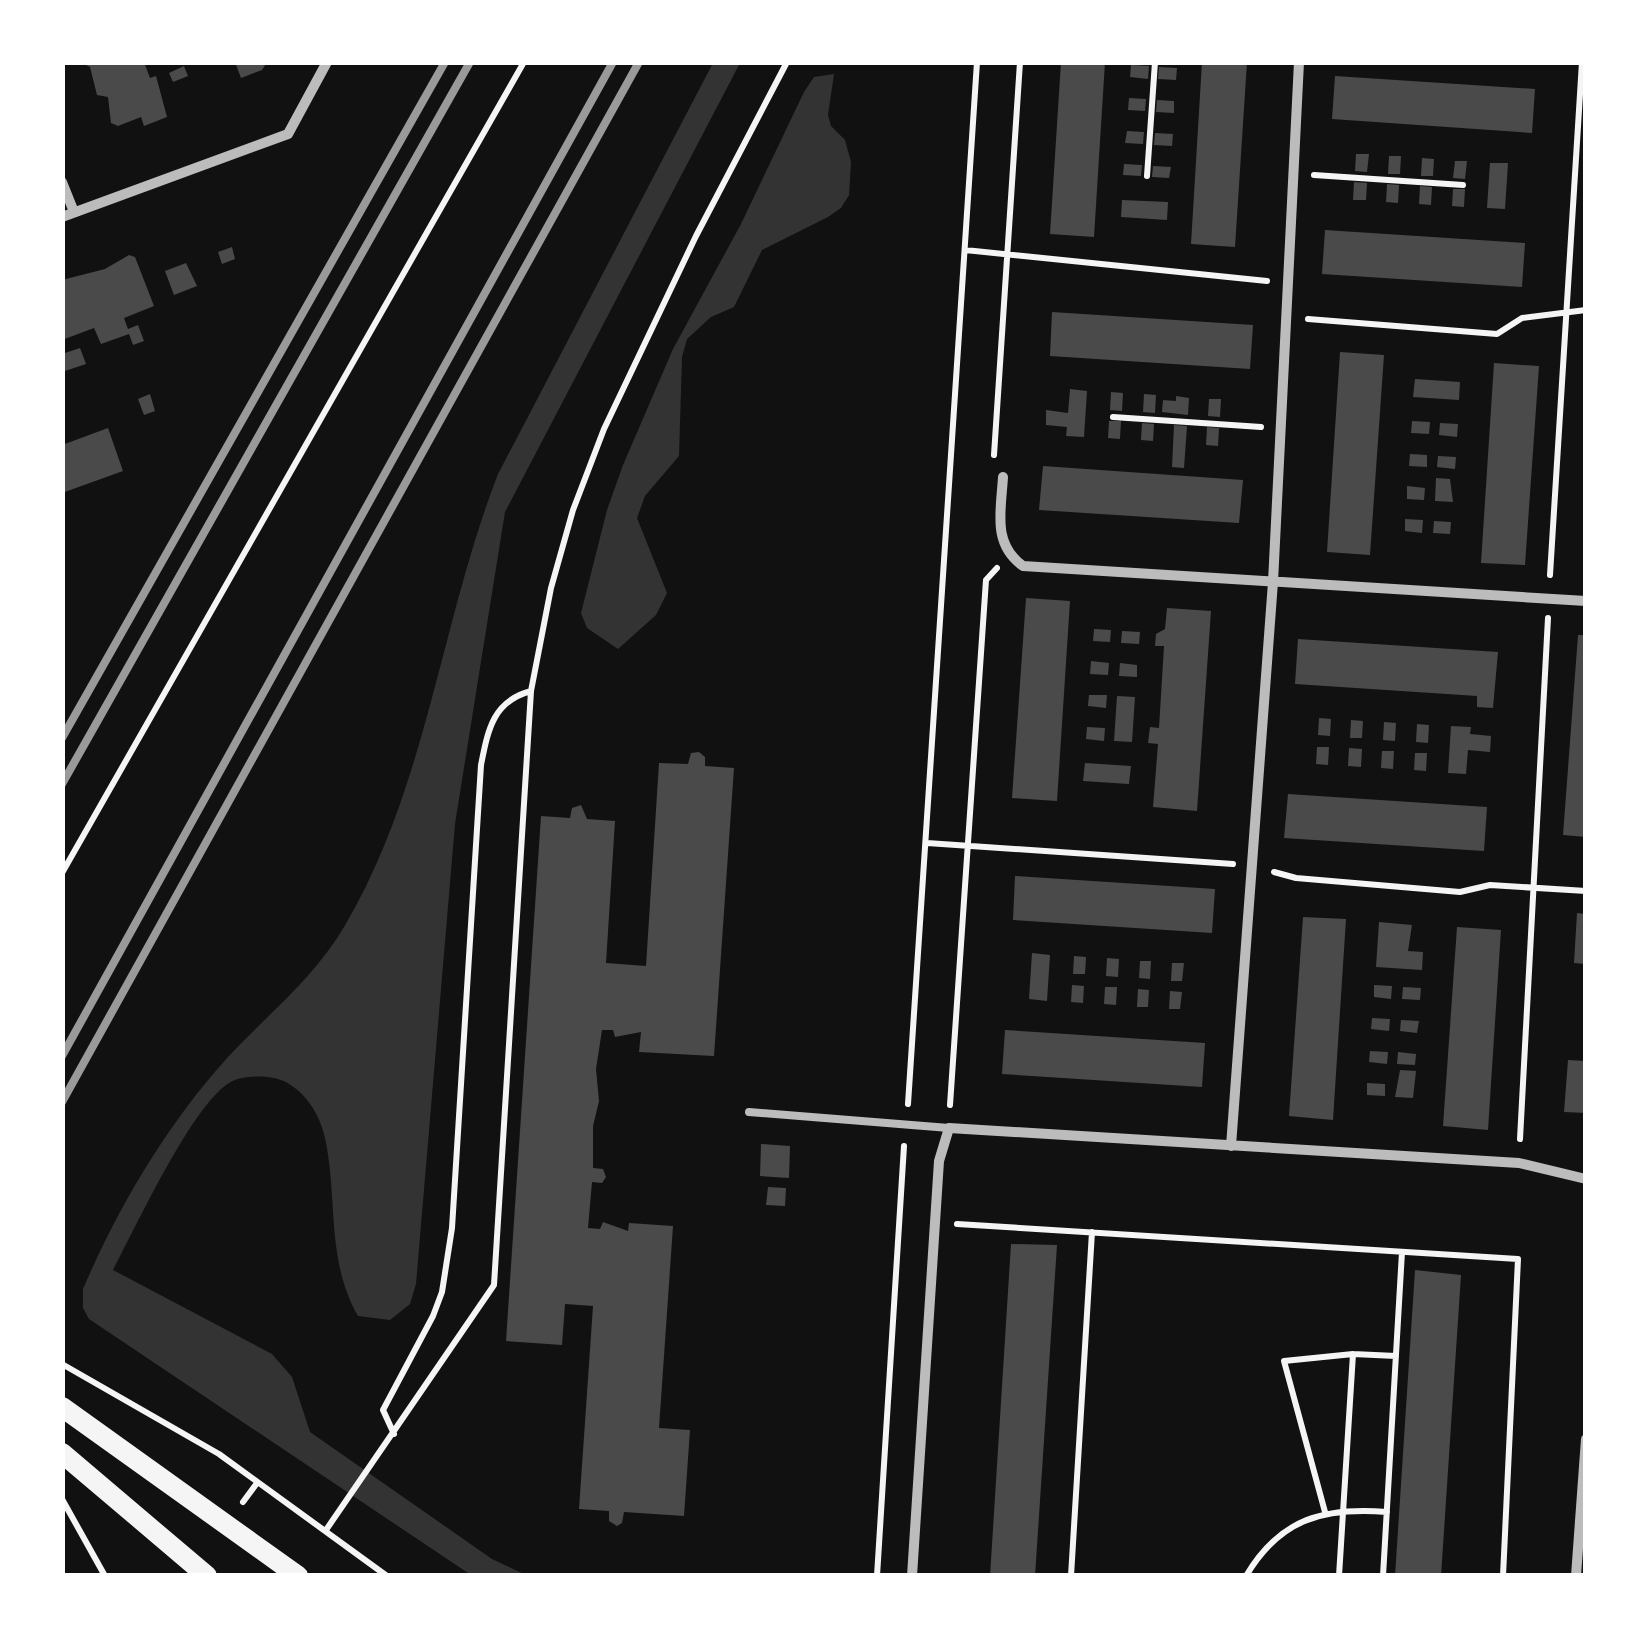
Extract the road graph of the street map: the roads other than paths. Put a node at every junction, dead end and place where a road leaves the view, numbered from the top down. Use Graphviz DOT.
graph roads {
  1 [pos="327,62"];
  2 [pos="1299,62"];
  3 [pos="62,182"];
  4 [pos="68,215"];
  5 [pos="1003,476"];
  6 [pos="1272,582"];
  7 [pos="1586,602"];
  8 [pos="748,1112"];
  9 [pos="949,1128"];
  10 [pos="1231,1146"];
  11 [pos="1586,1179"];
  12 [pos="62,1407"];
  13 [pos="1586,1440"];
  14 [pos="62,1453"];
  15 [pos="207,1576"];
  16 [pos="298,1576"];
  17 [pos="912,1576"];
  18 [pos="1576,1576"];
  1 -- 4 [label="street"];
  2 -- 6 [label="street"];
  3 -- 4 [label="street"];
  5 -- 6 [label="street"];
  6 -- 7 [label="street"];
  6 -- 10 [label="street"];
  8 -- 9 [label="lane"];
  9 -- 10 [label="street"];
  9 -- 17 [label="street"];
  10 -- 11 [label="street"];
  12 -- 16 [label="main road"];
  13 -- 18 [label="street"];
  14 -- 15 [label="main road"];
}
